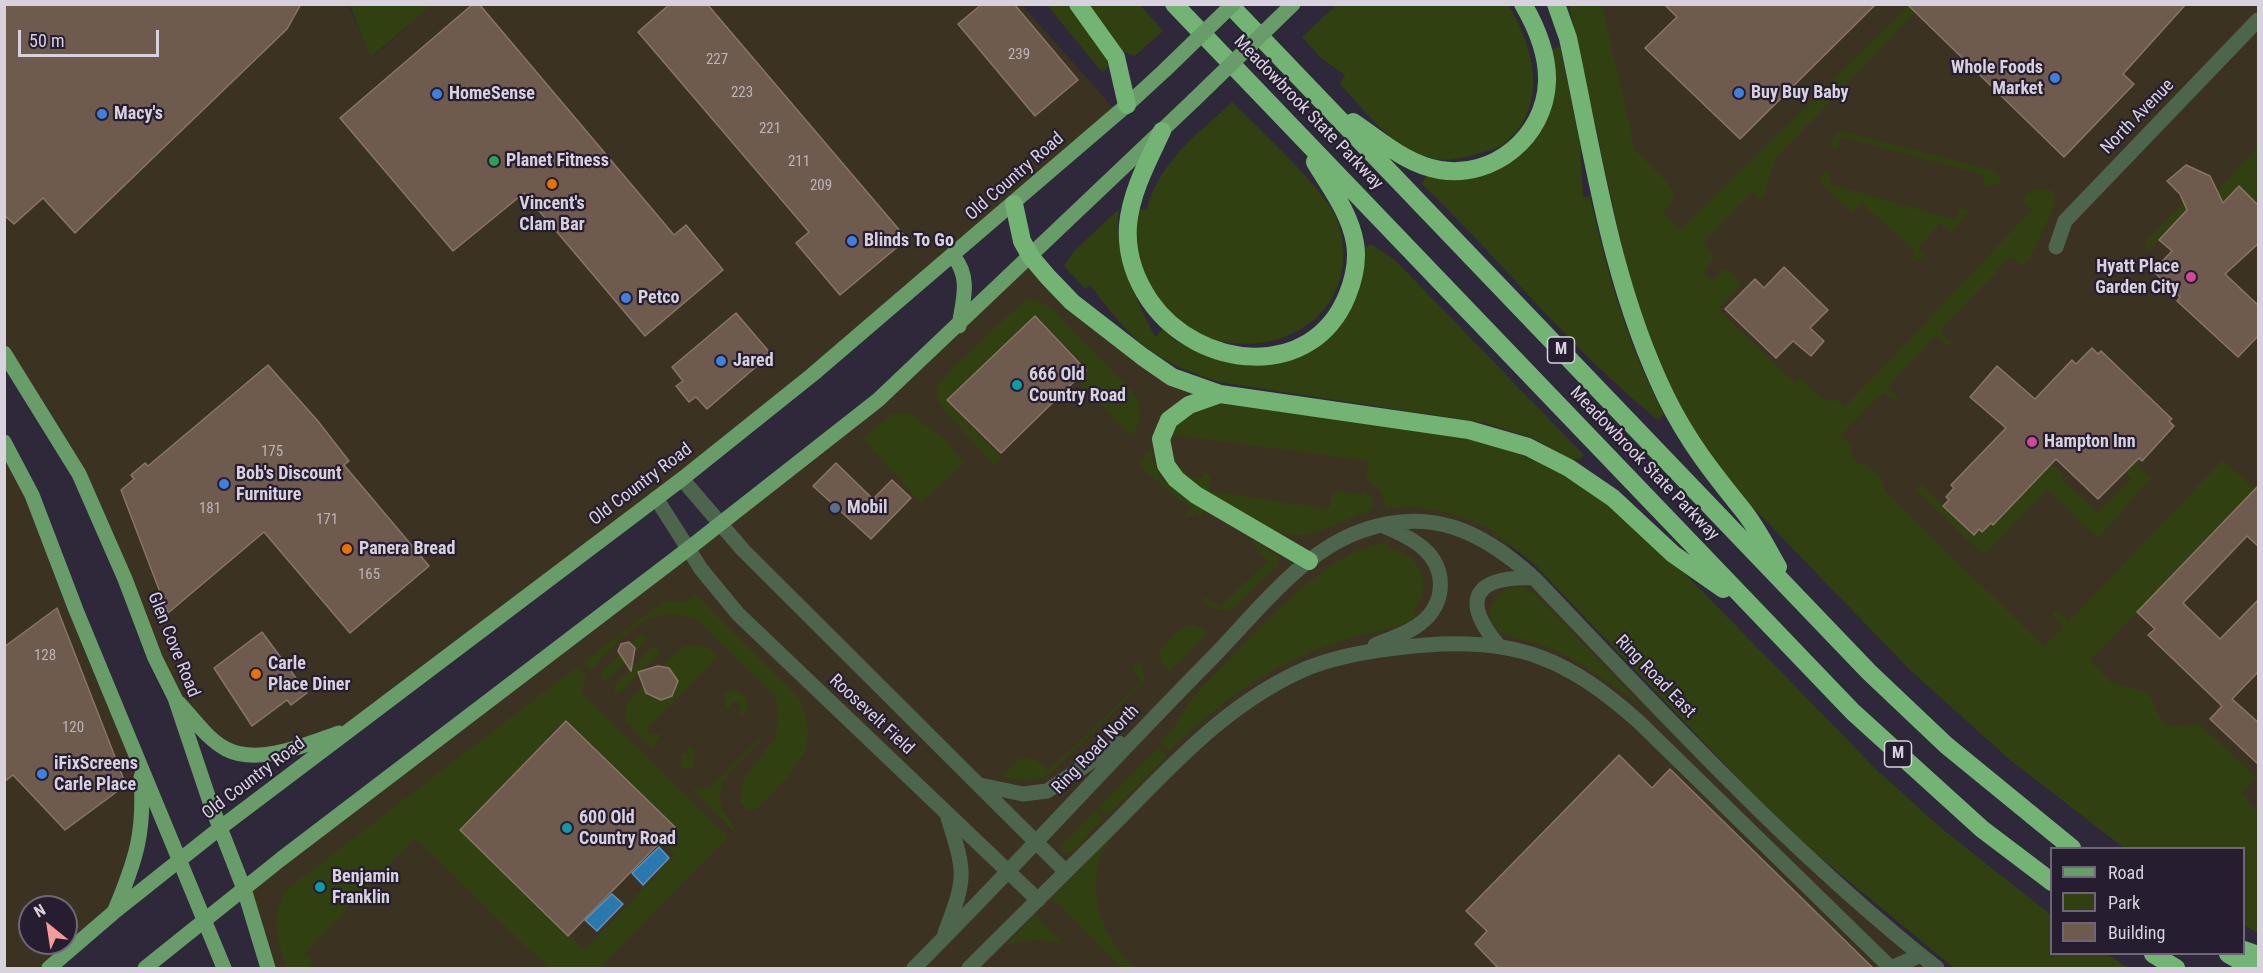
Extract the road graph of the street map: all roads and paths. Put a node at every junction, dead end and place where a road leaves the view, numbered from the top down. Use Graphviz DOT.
graph roads {
  1 [pos="1078,4"];
  2 [pos="1174,4"];
  3 [pos="1231,4"];
  4 [pos="1293,4"];
  5 [pos="1522,4"];
  6 [pos="1556,4"];
  7 [pos="2259,20"];
  8 [pos="1323,101"];
  9 [pos="1127,105"];
  10 [pos="1162,131"];
  11 [pos="1300,137"];
  12 [pos="1014,204"];
  13 [pos="2056,247"];
  14 [pos="954,257"];
  15 [pos="1031,257"];
  16 [pos="958,326"];
  17 [pos="5,355"];
  18 [pos="1220,394"];
  19 [pos="4,442"];
  20 [pos="682,479"];
  21 [pos="656,498"];
  22 [pos="720,524"];
  23 [pos="1382,525"];
  24 [pos="688,549"];
  25 [pos="1309,561"];
  26 [pos="1534,578"];
  27 [pos="1798,599"];
  28 [pos="1756,612"];
  29 [pos="1499,646"];
  30 [pos="1347,656"];
  31 [pos="175,698"];
  32 [pos="1146,724"];
  33 [pos="352,728"];
  34 [pos="140,762"];
  35 [pos="979,785"];
  36 [pos="948,815"];
  37 [pos="220,828"];
  38 [pos="1036,841"];
  39 [pos="2070,847"];
  40 [pos="180,859"];
  41 [pos="1008,871"];
  42 [pos="1066,872"];
  43 [pos="2050,880"];
  44 [pos="244,889"];
  45 [pos="1038,900"];
  46 [pos="113,913"];
  47 [pos="204,922"];
  48 [pos="942,940"];
  49 [pos="1921,955"];
  50 [pos="2155,955"];
  51 [pos="2230,955"];
  52 [pos="1891,968"];
  53 [pos="49,969"];
  54 [pos="145,969"];
  55 [pos="224,969"];
  56 [pos="268,969"];
  57 [pos="915,969"];
  58 [pos="969,969"];
  59 [pos="1937,969"];
  60 [pos="2176,969"];
  61 [pos="2252,969"];
  1 -- 9 [label="highway"];
  2 -- 11 [label="highway, Meadowbrook State Parkway / M"];
  3 -- 8 [label="highway, Meadowbrook State Parkway / M"];
  3 -- 9 [label="main road, Old Country Road, bridge"];
  4 -- 10 [label="main road, bridge"];
  5 -- 8 [label="highway"];
  6 -- 27 [label="highway"];
  7 -- 13 [label="street, North Avenue"];
  8 -- 27 [label="highway, Meadowbrook State Parkway / M"];
  9 -- 12 [label="main road, Old Country Road"];
  10 -- 11 [label="highway"];
  10 -- 15 [label="main road"];
  11 -- 28 [label="highway, Meadowbrook State Parkway / M"];
  12 -- 14 [label="main road, Old Country Road"];
  12 -- 15 [label="highway"];
  14 -- 16 [label="main road"];
  14 -- 20 [label="main road, Old Country Road"];
  15 -- 16 [label="main road"];
  15 -- 18 [label="highway"];
  16 -- 22 [label="main road"];
  17 -- 31 [label="main road, Glen Cove Road"];
  18 -- 25 [label="highway"];
  18 -- 28 [label="highway"];
  19 -- 34 [label="main road"];
  20 -- 21 [label="main road, Old Country Road"];
  20 -- 22 [label="street, Roosevelt Field"];
  21 -- 24 [label="street, Roosevelt Field"];
  21 -- 33 [label="main road, Old Country Road"];
  22 -- 24 [label="main road"];
  22 -- 35 [label="street, Roosevelt Field"];
  23 -- 25 [label="street, Ring Road East"];
  23 -- 26 [label="street, Ring Road East"];
  23 -- 30 [label="street"];
  24 -- 36 [label="street, Roosevelt Field"];
  24 -- 44 [label="main road"];
  25 -- 32 [label="street, Ring Road North"];
  26 -- 29 [label="street"];
  26 -- 49 [label="street, Ring Road East"];
  27 -- 39 [label="highway, Meadowbrook State Parkway / M"];
  28 -- 43 [label="highway, Meadowbrook State Parkway / M"];
  29 -- 30 [label="street"];
  29 -- 52 [label="street"];
  30 -- 42 [label="street"];
  31 -- 33 [label="main road"];
  31 -- 37 [label="main road, Glen Cove Road"];
  32 -- 35 [label="street"];
  32 -- 38 [label="street, Ring Road North"];
  33 -- 37 [label="main road, Old Country Road"];
  34 -- 40 [label="main road"];
  34 -- 46 [label="main road"];
  35 -- 38 [label="street, Roosevelt Field"];
  36 -- 41 [label="street, Roosevelt Field"];
  36 -- 48 [label="street"];
  37 -- 40 [label="main road, Old Country Road"];
  37 -- 44 [label="main road, Glen Cove Road"];
  38 -- 41 [label="street, Ring Road North"];
  38 -- 42 [label="street, Roosevelt Field"];
  40 -- 46 [label="main road, Old Country Road"];
  40 -- 47 [label="main road"];
  41 -- 45 [label="street, Roosevelt Field"];
  41 -- 48 [label="street, Ring Road North"];
  42 -- 45 [label="street"];
  44 -- 47 [label="main road"];
  44 -- 56 [label="main road, Glen Cove Road"];
  45 -- 58 [label="street"];
  46 -- 53 [label="main road, Old Country Road"];
  47 -- 54 [label="main road"];
  47 -- 55 [label="main road"];
  48 -- 57 [label="street, Ring Road North"];
  49 -- 52 [label="street"];
  49 -- 59 [label="street, Ring Road East"];
  50 -- 60 [label="highway"];
  51 -- 61 [label="highway"];
}
